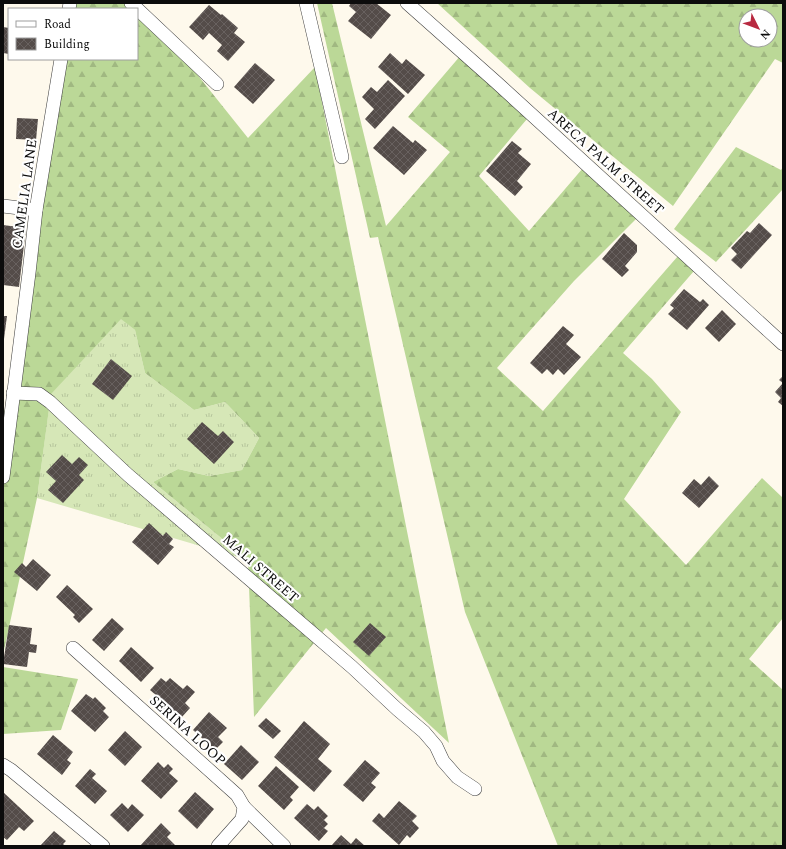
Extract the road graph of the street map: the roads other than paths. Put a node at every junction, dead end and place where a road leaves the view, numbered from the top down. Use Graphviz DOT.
graph roads {
  1 [pos="306,3"];
  2 [pos="407,3"];
  3 [pos="138,10"];
  4 [pos="61,60"];
  5 [pos="217,84"];
  6 [pos="342,158"];
  7 [pos="3,206"];
  8 [pos="36,210"];
  9 [pos="783,344"];
  10 [pos="13,393"];
  11 [pos="3,477"];
  12 [pos="73,648"];
  13 [pos="3,765"];
  14 [pos="475,789"];
  15 [pos="244,807"];
  16 [pos="103,846"];
  17 [pos="218,846"];
  18 [pos="284,846"];
  1 -- 6 [label="street"];
  2 -- 9 [label="street, ARECA PALM STREET"];
  3 -- 5 [label="street"];
  4 -- 8 [label="street, CAMELIA LANE"];
  7 -- 8 [label="street"];
  8 -- 10 [label="street, CAMELIA LANE"];
  10 -- 11 [label="street, CAMELIA LANE"];
  10 -- 14 [label="street, MALI STREET"];
  12 -- 15 [label="street, SERINA LOOP"];
  13 -- 16 [label="street"];
  15 -- 17 [label="street"];
  15 -- 18 [label="street, SERINA LOOP"];
}
